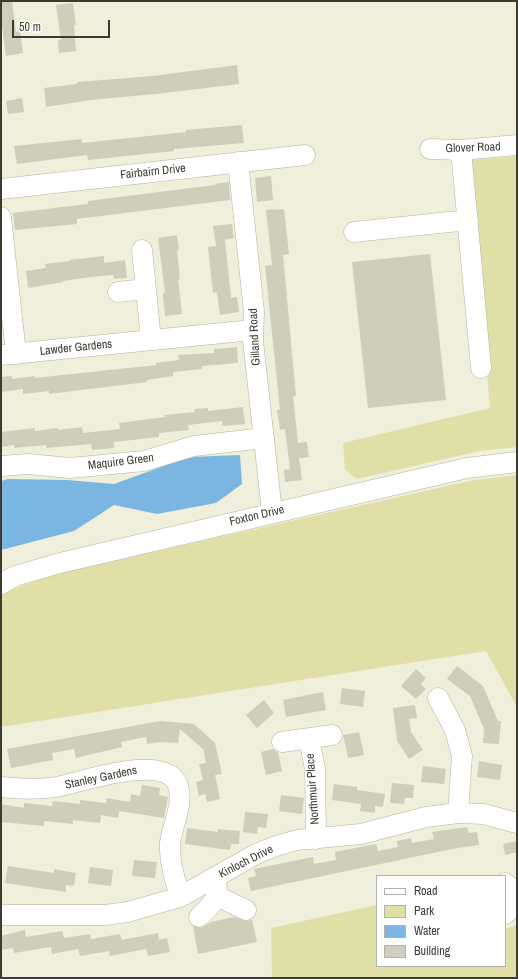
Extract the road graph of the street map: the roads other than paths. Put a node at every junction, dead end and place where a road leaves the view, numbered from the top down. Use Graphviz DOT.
graph roads {
  1 [pos="517,145"];
  2 [pos="430,149"];
  3 [pos="461,150"];
  4 [pos="305,154"];
  5 [pos="238,162"];
  6 [pos="1,189"];
  7 [pos="1,217"];
  8 [pos="468,220"];
  9 [pos="354,232"];
  10 [pos="142,250"];
  11 [pos="146,289"];
  12 [pos="118,292"];
  13 [pos="254,330"];
  14 [pos="151,340"];
  15 [pos="9,355"];
  16 [pos="481,368"];
  17 [pos="264,438"];
  18 [pos="517,462"];
  19 [pos="1,466"];
  20 [pos="272,512"];
  21 [pos="1,584"];
  22 [pos="438,698"];
  23 [pos="332,735"];
  24 [pos="309,739"];
  25 [pos="282,742"];
  26 [pos="1,787"];
  27 [pos="458,813"];
  28 [pos="517,823"];
  29 [pos="316,839"];
  30 [pos="511,884"];
  31 [pos="216,887"];
  32 [pos="180,896"];
  33 [pos="246,910"];
  34 [pos="506,913"];
  35 [pos="1,915"];
  36 [pos="199,917"];
  1 -- 3 [label="street, Glover Road"];
  2 -- 3 [label="street, Glover Road"];
  3 -- 8 [label="street"];
  4 -- 5 [label="street, Fairbairn Drive"];
  5 -- 6 [label="street, Fairbairn Drive"];
  5 -- 13 [label="street, Gilland Road"];
  7 -- 15 [label="street"];
  8 -- 9 [label="street"];
  8 -- 16 [label="street"];
  10 -- 11 [label="street"];
  11 -- 12 [label="street"];
  11 -- 14 [label="street"];
  13 -- 14 [label="street, Lawder Gardens"];
  13 -- 17 [label="street, Gilland Road"];
  14 -- 15 [label="street, Lawder Gardens"];
  17 -- 19 [label="street, Maquire Green"];
  17 -- 20 [label="street, Gilland Road"];
  18 -- 20 [label="street, Foxton Drive"];
  20 -- 21 [label="street, Foxton Drive"];
  22 -- 27 [label="street"];
  23 -- 24 [label="street, Northmuir Place"];
  24 -- 25 [label="street, Northmuir Place"];
  24 -- 29 [label="street, Northmuir Place"];
  26 -- 32 [label="street, Stanley Gardens"];
  27 -- 28 [label="street, Kinloch Drive"];
  27 -- 29 [label="street, Kinloch Drive"];
  29 -- 31 [label="street, Kinloch Drive"];
  30 -- 34 [label="street"];
  31 -- 32 [label="street, Kinloch Drive"];
  31 -- 33 [label="street"];
  31 -- 36 [label="street"];
  32 -- 35 [label="street, Kinloch Drive"];
}
